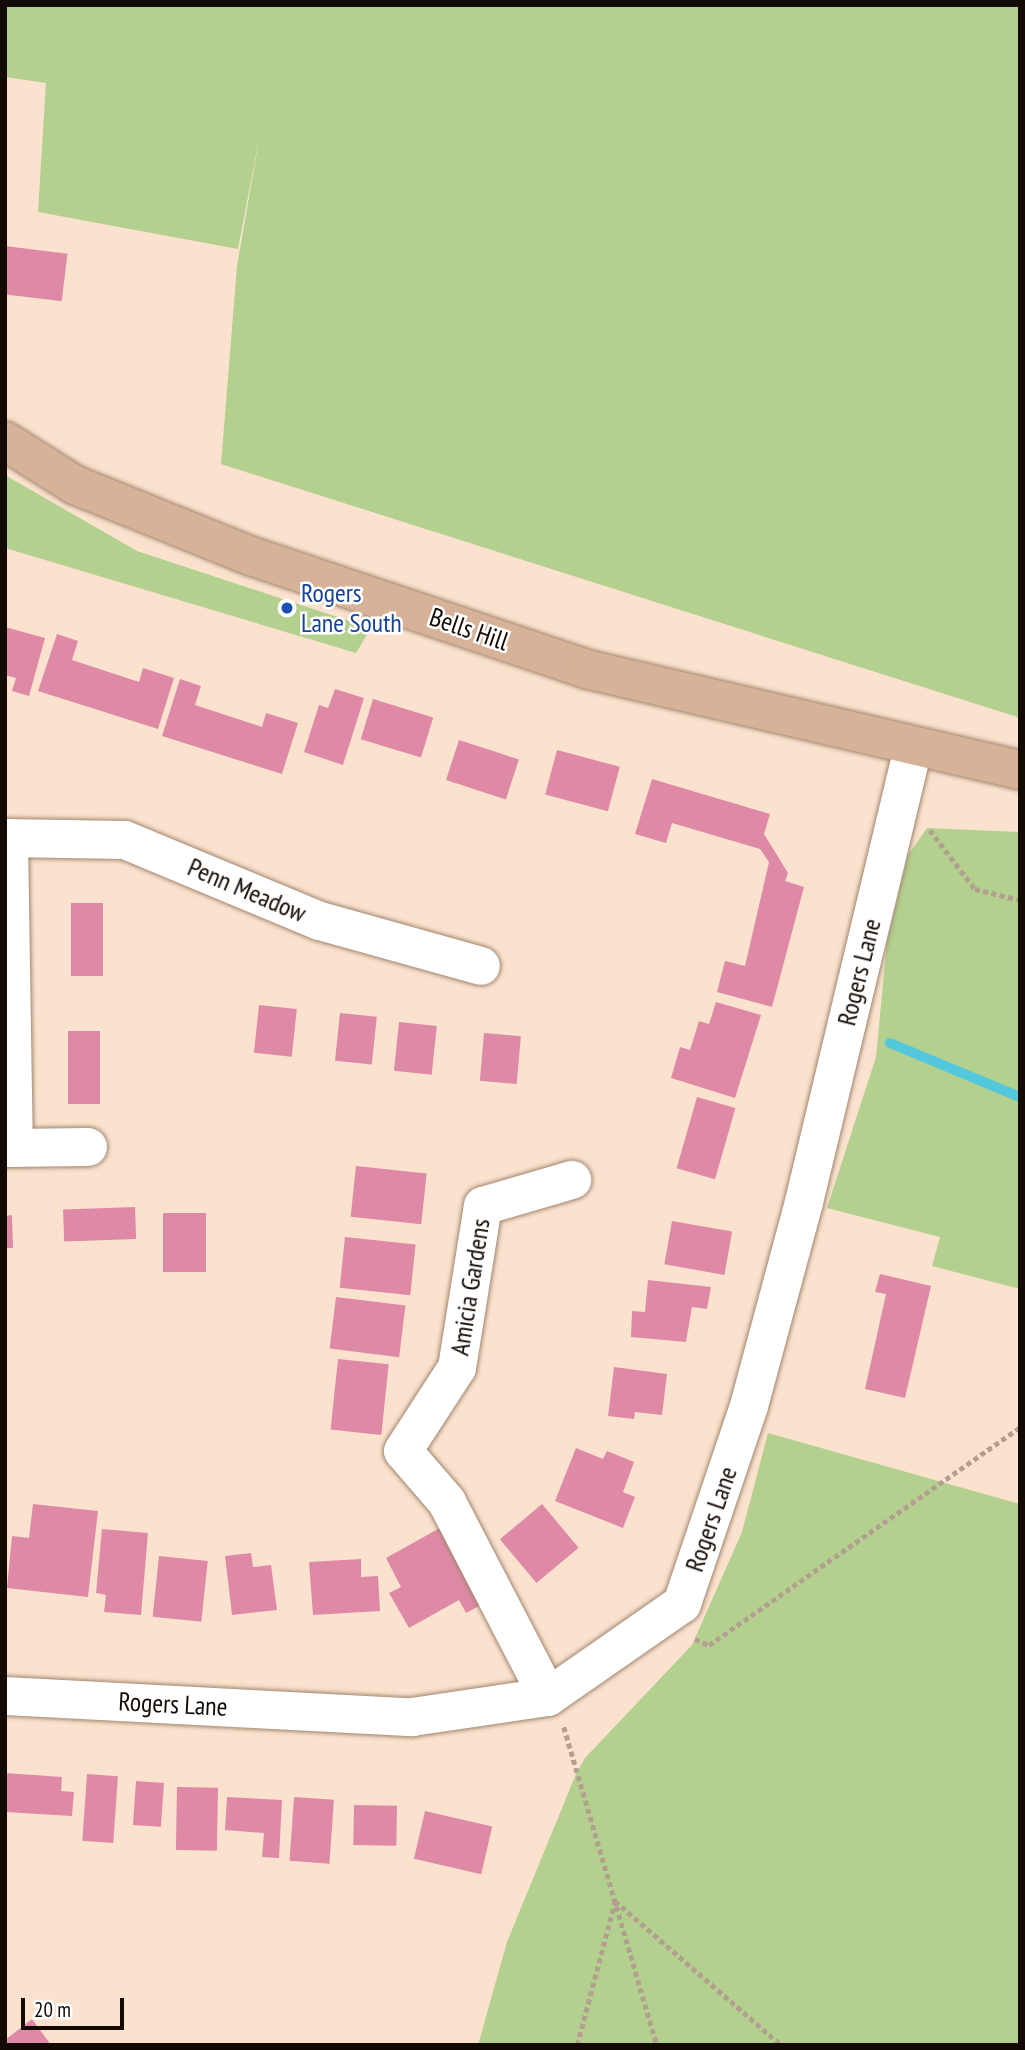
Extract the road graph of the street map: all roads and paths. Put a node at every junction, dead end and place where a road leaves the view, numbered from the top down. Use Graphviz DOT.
graph roads {
  1 [pos="5,440"];
  2 [pos="913,747"];
  3 [pos="1020,770"];
  4 [pos="901,798"];
  5 [pos="7,838"];
  6 [pos="1020,900"];
  7 [pos="481,966"];
  8 [pos="88,1147"];
  9 [pos="10,1148"];
  10 [pos="572,1180"];
  11 [pos="1020,1427"];
  12 [pos="655,1623"];
  13 [pos="551,1695"];
  14 [pos="5,1696"];
  15 [pos="615,1902"];
  16 [pos="577,2045"];
  17 [pos="657,2045"];
  18 [pos="780,2045"];
  1 -- 2 [label="main road, Bells Hill"];
  2 -- 3 [label="main road, Bells Hill"];
  2 -- 4 [label="street, Rogers Lane"];
  4 -- 6 [label="path"];
  4 -- 12 [label="street, Rogers Lane"];
  5 -- 7 [label="street, Penn Meadow"];
  5 -- 9 [label="street, Penn Meadow"];
  8 -- 9 [label="street, Penn Meadow"];
  10 -- 13 [label="street, Amicia Gardens"];
  11 -- 12 [label="path"];
  12 -- 13 [label="street, Rogers Lane"];
  13 -- 14 [label="street, Rogers Lane"];
  13 -- 15 [label="path"];
  15 -- 16 [label="path"];
  15 -- 17 [label="path"];
  15 -- 18 [label="path"];
}
